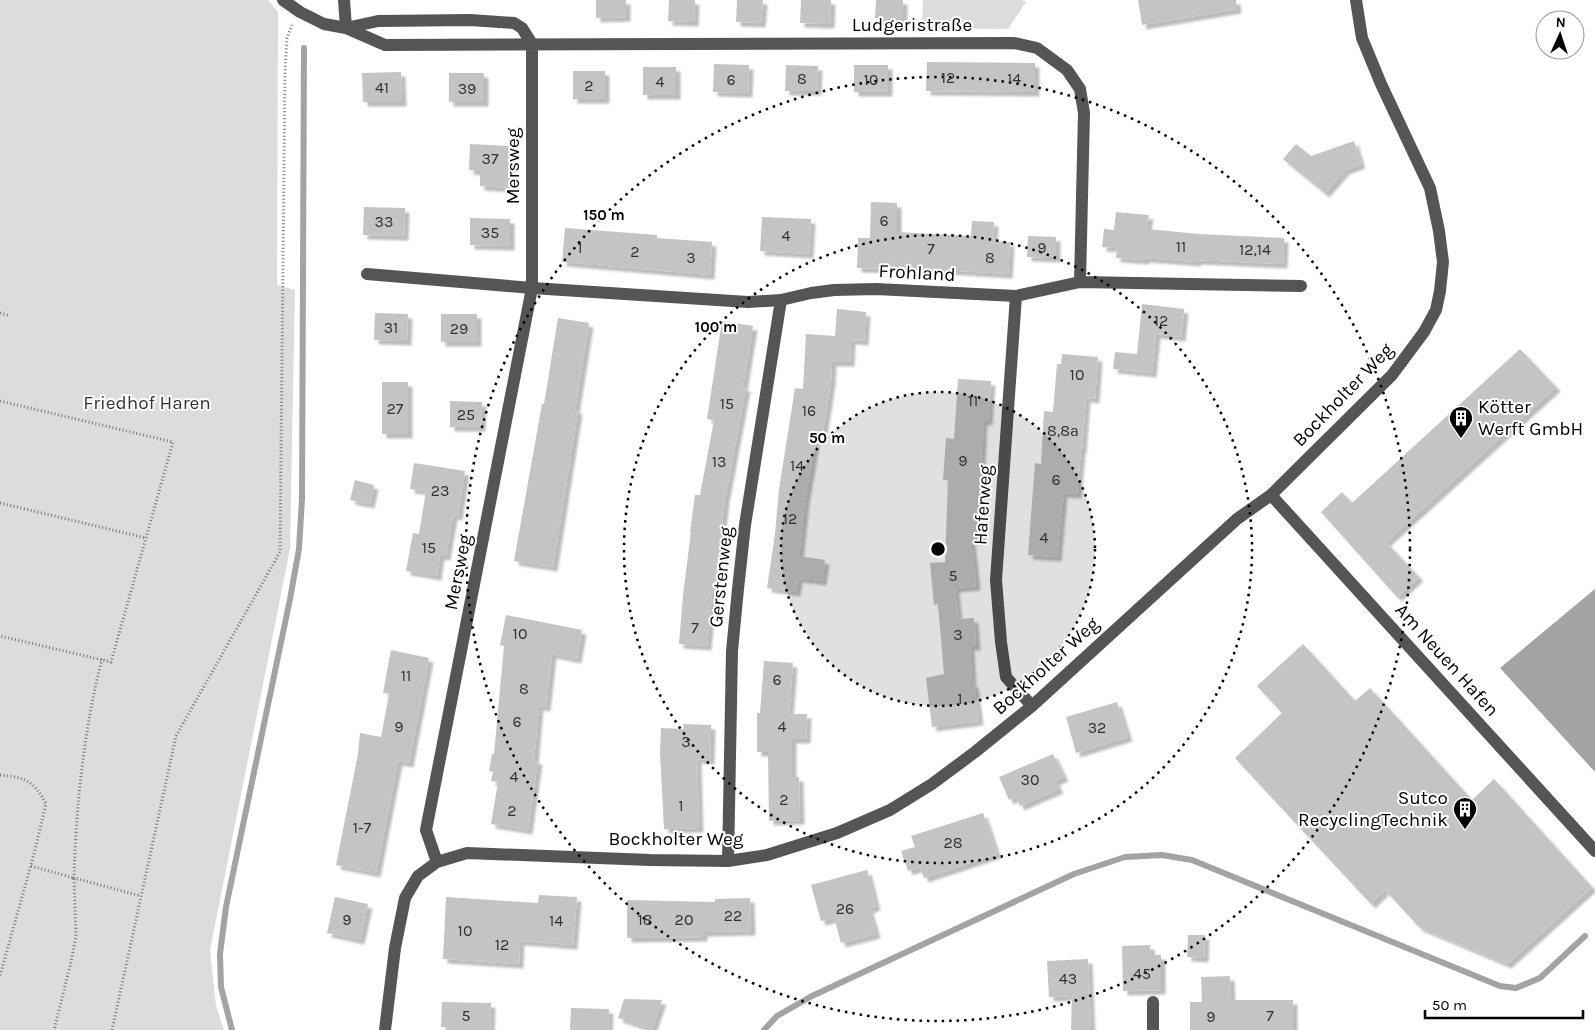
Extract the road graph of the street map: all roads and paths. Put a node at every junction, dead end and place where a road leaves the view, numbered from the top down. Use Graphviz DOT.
graph roads {
  1 [pos="283,0"];
  2 [pos="344,0"];
  3 [pos="1356,0"];
  4 [pos="297,10"];
  5 [pos="346,28"];
  6 [pos="532,44"];
  7 [pos="367,274"];
  8 [pos="1080,282"];
  9 [pos="1301,286"];
  10 [pos="532,288"];
  11 [pos="1016,296"];
  12 [pos="781,300"];
  13 [pos="0,313"];
  14 [pos="10,316"];
  15 [pos="0,401"];
  16 [pos="1271,495"];
  17 [pos="0,503"];
  18 [pos="146,538"];
  19 [pos="0,636"];
  20 [pos="102,660"];
  21 [pos="1032,706"];
  22 [pos="0,775"];
  23 [pos="1595,850"];
  24 [pos="437,862"];
  25 [pos="728,862"];
  26 [pos="31,866"];
  27 [pos="74,878"];
  28 [pos="141,896"];
  29 [pos="0,976"];
  30 [pos="1154,1002"];
  31 [pos="54,1030"];
  32 [pos="112,1030"];
  33 [pos="384,1030"];
  34 [pos="1153,1030"];
  1 -- 4 [label="street"];
  2 -- 5 [label="street"];
  3 -- 16 [label="street, Bockholter Weg"];
  4 -- 5 [label="street"];
  4 -- 28 [label="path"];
  5 -- 6 [label="street"];
  5 -- 6 [label="street"];
  6 -- 8 [label="street, Ludgeristraße"];
  6 -- 10 [label="street, Mersweg"];
  7 -- 10 [label="street"];
  8 -- 9 [label="street, Frohland"];
  8 -- 11 [label="street, Frohland"];
  10 -- 12 [label="street, Frohland"];
  10 -- 24 [label="street, Mersweg"];
  11 -- 12 [label="street, Frohland"];
  11 -- 21 [label="street, Haferweg"];
  12 -- 25 [label="street, Gerstenweg"];
  13 -- 14 [label="path"];
  15 -- 18 [label="path"];
  16 -- 21 [label="street, Bockholter Weg"];
  16 -- 23 [label="street, Am Neuen Hafen"];
  17 -- 18 [label="path"];
  18 -- 20 [label="path"];
  19 -- 20 [label="path"];
  20 -- 27 [label="path"];
  21 -- 25 [label="street, Bockholter Weg"];
  22 -- 26 [label="path"];
  24 -- 25 [label="street, Bockholter Weg"];
  24 -- 33 [label="street, Bockholter Weg"];
  26 -- 27 [label="path"];
  26 -- 29 [label="path"];
  27 -- 28 [label="path"];
  27 -- 31 [label="path"];
  28 -- 32 [label="path"];
  30 -- 34 [label="street"];
}
